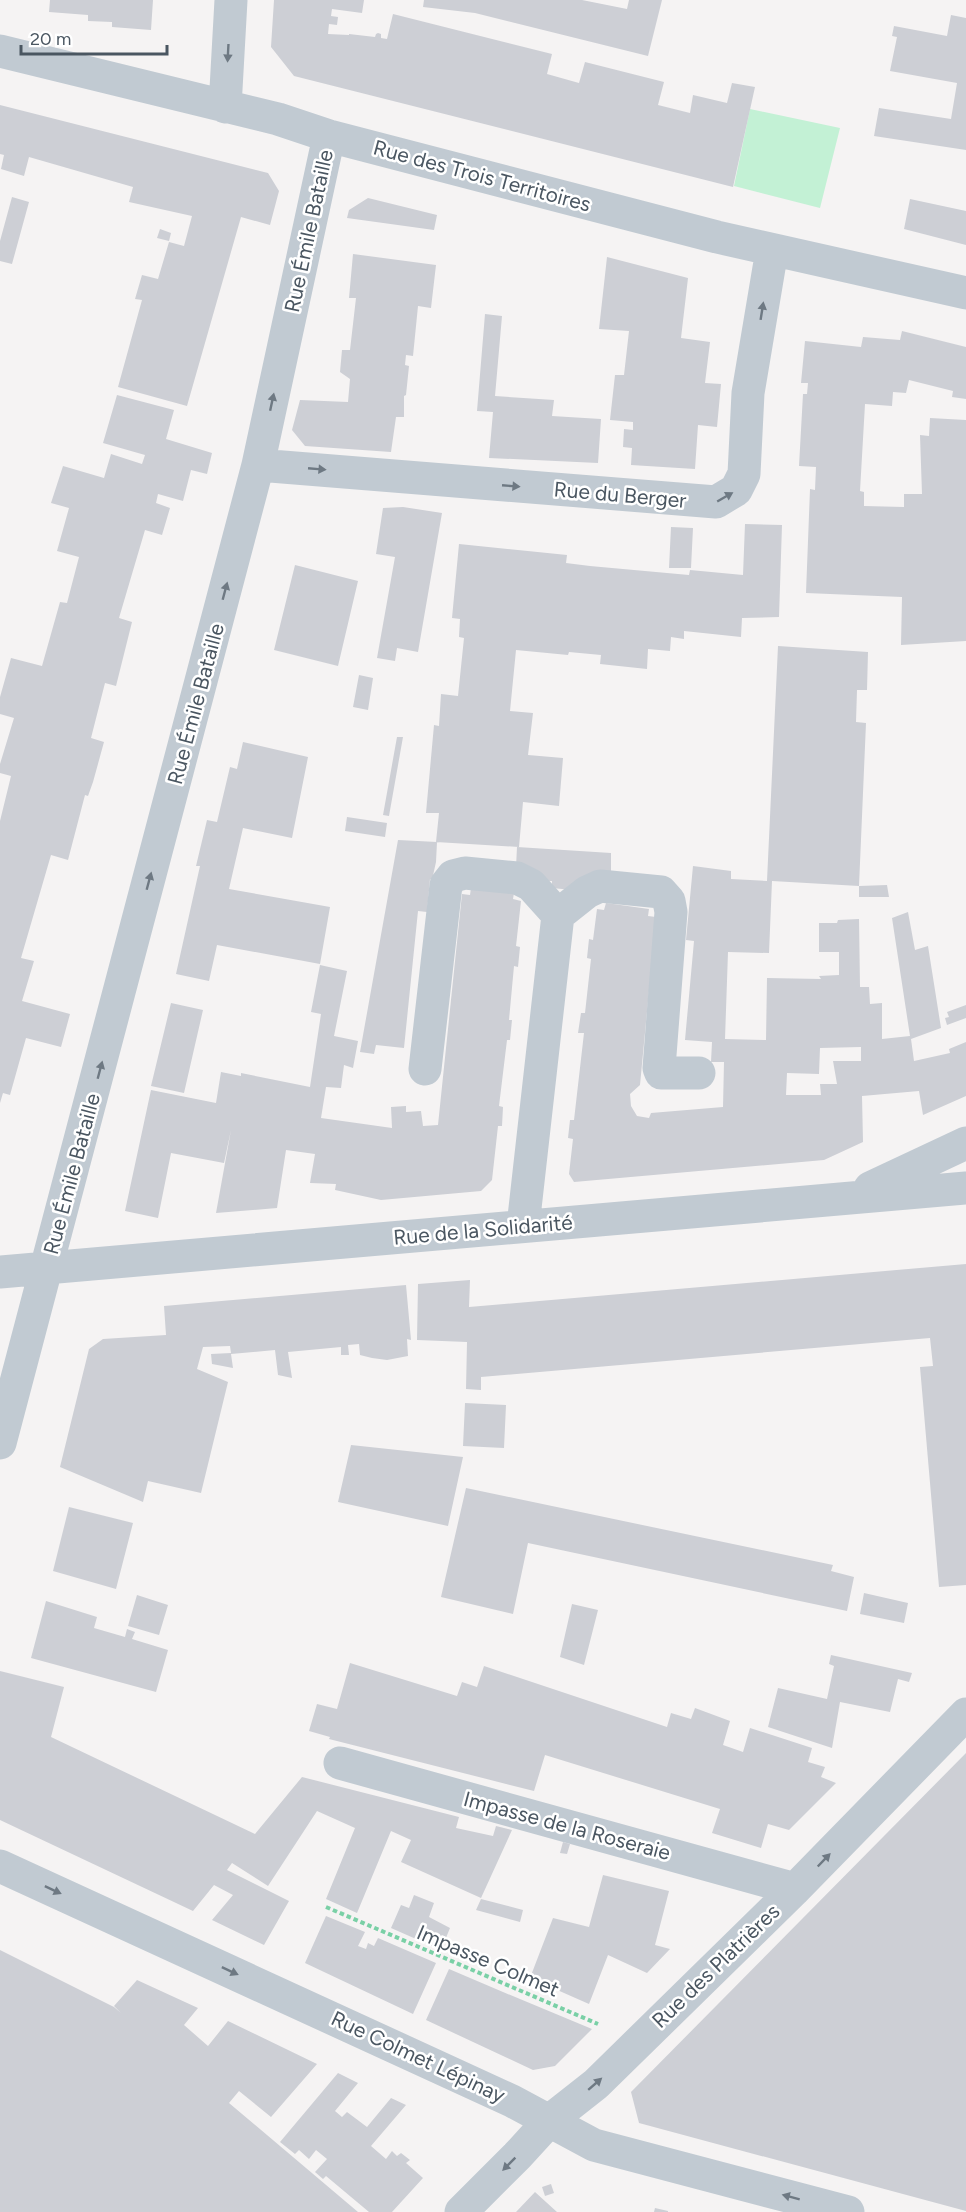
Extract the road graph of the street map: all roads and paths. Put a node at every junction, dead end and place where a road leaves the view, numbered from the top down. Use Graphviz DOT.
graph roads {
  1 [pos="231,0"];
  2 [pos="0,51"];
  3 [pos="225,107"];
  4 [pos="329,136"];
  5 [pos="772,250"];
  6 [pos="966,293"];
  7 [pos="258,465"];
  8 [pos="558,915"];
  9 [pos="425,1069"];
  10 [pos="699,1073"];
  11 [pos="966,1143"];
  12 [pos="966,1188"];
  13 [pos="852,1197"];
  14 [pos="523,1226"];
  15 [pos="47,1268"];
  16 [pos="0,1272"];
  17 [pos="0,1443"];
  18 [pos="966,1714"];
  19 [pos="340,1763"];
  20 [pos="0,1866"];
  21 [pos="795,1889"];
  22 [pos="326,1907"];
  23 [pos="639,2042"];
  24 [pos="549,2121"];
  25 [pos="461,2212"];
  26 [pos="848,2212"];
  1 -- 3 [label="street, one-way"];
  2 -- 3 [label="street, Rue des Trois Territoires"];
  3 -- 4 [label="street, Rue des Trois Territoires"];
  4 -- 5 [label="street, Rue des Trois Territoires"];
  7 -- 4 [label="street, Rue Émile Bataille, one-way"];
  5 -- 6 [label="street, Rue des Trois Territoires"];
  7 -- 5 [label="street, Rue du Berger, one-way"];
  15 -- 7 [label="street, Rue Émile Bataille, one-way"];
  8 -- 9 [label="street"];
  8 -- 10 [label="street"];
  8 -- 14 [label="street"];
  11 -- 13 [label="street"];
  12 -- 13 [label="street, Rue de la Solidarité"];
  13 -- 14 [label="street, Rue de la Solidarité"];
  14 -- 15 [label="street, Rue de la Solidarité"];
  15 -- 16 [label="street, Rue de la Solidarité"];
  15 -- 17 [label="street, Rue Émile Bataille"];
  21 -- 18 [label="street, Rue des Platrières, one-way"];
  19 -- 21 [label="street, Impasse de la Roseraie"];
  20 -- 24 [label="street, Rue Colmet Lépinay, one-way"];
  21 -- 23 [label="street, Rue des Platrières"];
  22 -- 23 [label="path, Impasse Colmet"];
  24 -- 23 [label="street, Rue des Platrières, one-way"];
  24 -- 25 [label="street, Rue des Platrières, one-way"];
  26 -- 24 [label="street, Rue Colmet Lépinay, one-way"];
}
